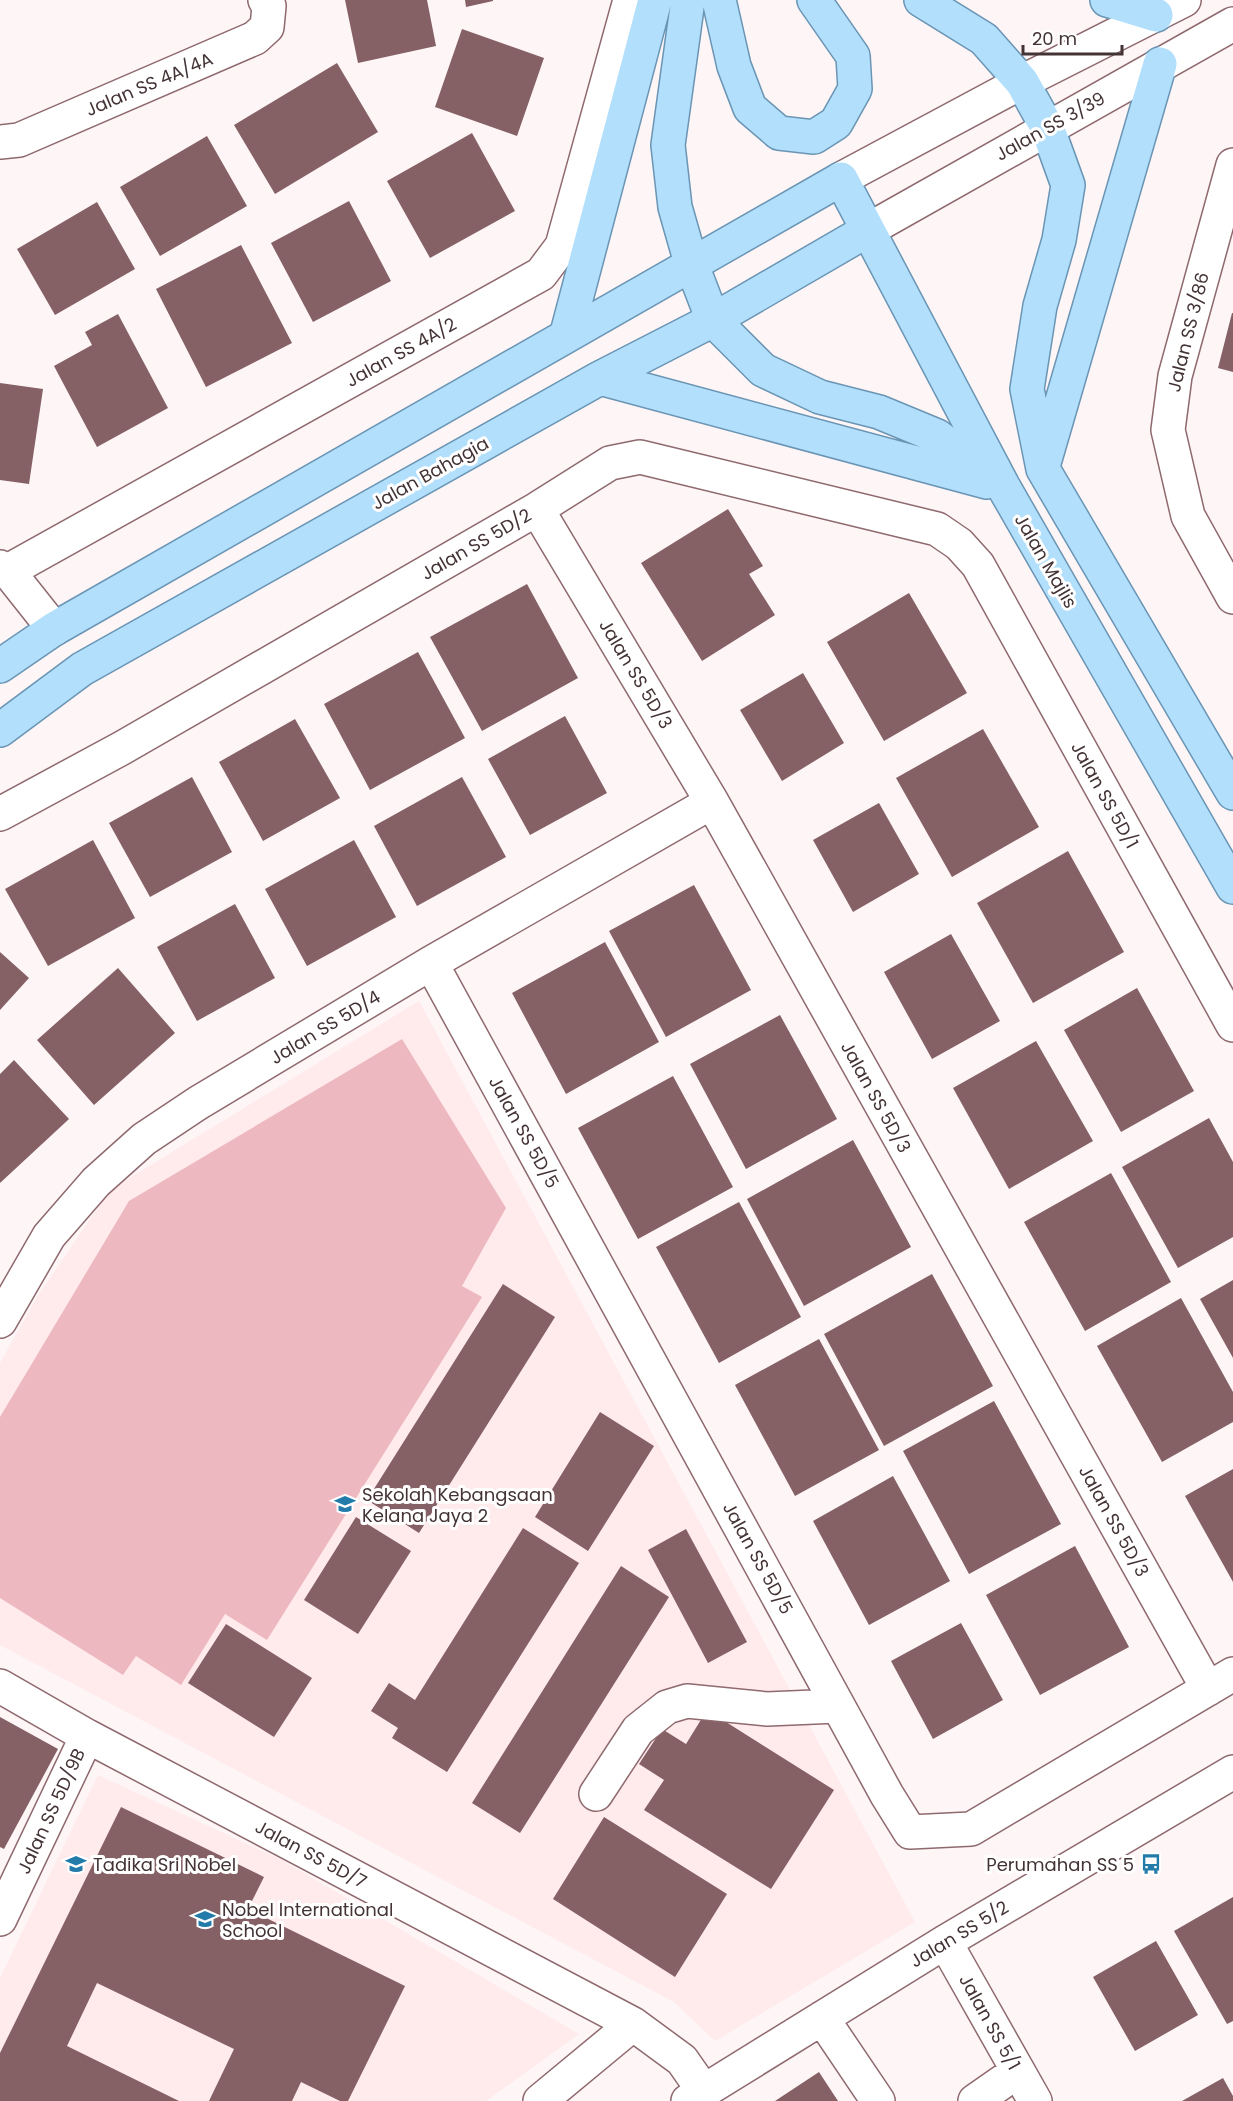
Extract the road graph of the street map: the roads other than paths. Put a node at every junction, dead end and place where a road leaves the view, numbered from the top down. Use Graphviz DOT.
graph roads {
  1 [pos="265,0"];
  2 [pos="630,0"];
  3 [pos="654,0"];
  4 [pos="688,0"];
  5 [pos="718,0"];
  6 [pos="814,0"];
  7 [pos="921,0"];
  8 [pos="1107,0"];
  9 [pos="1170,8"];
  10 [pos="1233,24"];
  11 [pos="1160,64"];
  12 [pos="1022,82"];
  13 [pos="1047,127"];
  14 [pos="0,142"];
  15 [pos="1233,165"];
  16 [pos="841,179"];
  17 [pos="868,230"];
  18 [pos="691,263"];
  19 [pos="713,320"];
  20 [pos="567,333"];
  21 [pos="600,378"];
  22 [pos="1042,469"];
  23 [pos="1003,486"];
  24 [pos="537,508"];
  25 [pos="978,565"];
  26 [pos="4,569"];
  27 [pos="1233,597"];
  28 [pos="54,628"];
  29 [pos="0,666"];
  30 [pos="0,730"];
  31 [pos="1233,794"];
  32 [pos="712,802"];
  33 [pos="0,814"];
  34 [pos="1233,887"];
  35 [pos="431,963"];
  36 [pos="1233,1026"];
  37 [pos="0,1322"];
  38 [pos="1220,1682"];
  39 [pos="0,1686"];
  40 [pos="838,1706"];
  41 [pos="87,1736"];
  42 [pos="1233,1772"];
  43 [pos="596,1794"];
  44 [pos="0,1919"];
  45 [pos="945,1942"];
  46 [pos="822,2018"];
  47 [pos="633,2024"];
  48 [pos="1018,2072"];
  49 [pos="696,2096"];
  50 [pos="540,2101"];
  51 [pos="878,2101"];
  52 [pos="975,2101"];
  53 [pos="1035,2101"];
  1 -- 14 [label="street, Jalan SS 4A/4A"];
  2 -- 26 [label="street, Jalan SS 4A/2"];
  3 -- 20 [label="main road"];
  4 -- 18 [label="main road"];
  5 -- 6 [label="main road"];
  7 -- 12 [label="main road"];
  8 -- 9 [label="main road"];
  9 -- 12 [label="street"];
  10 -- 11 [label="street, Jalan SS 3/39"];
  11 -- 13 [label="street, Jalan SS 3/39"];
  11 -- 22 [label="main road"];
  12 -- 13 [label="main road"];
  12 -- 16 [label="street"];
  13 -- 17 [label="street, Jalan SS 3/39"];
  13 -- 22 [label="main road"];
  15 -- 27 [label="street, Jalan SS 3/86"];
  16 -- 17 [label="main road, Jalan Majlis"];
  16 -- 18 [label="main road"];
  17 -- 19 [label="main road, Jalan Bahagia"];
  17 -- 23 [label="main road, Jalan Majlis"];
  18 -- 19 [label="main road"];
  18 -- 20 [label="main road"];
  19 -- 21 [label="main road, Jalan Bahagia"];
  19 -- 23 [label="main road"];
  20 -- 28 [label="main road"];
  21 -- 23 [label="main road"];
  21 -- 30 [label="main road, Jalan Bahagia"];
  22 -- 31 [label="main road"];
  23 -- 34 [label="main road, Jalan Majlis"];
  24 -- 25 [label="street, Jalan SS 5D/2"];
  24 -- 32 [label="street, Jalan SS 5D/3"];
  24 -- 33 [label="street, Jalan SS 5D/2"];
  25 -- 36 [label="street, Jalan SS 5D/1"];
  26 -- 28 [label="street, Jalan SS 4A/2"];
  28 -- 29 [label="main road"];
  32 -- 35 [label="street, Jalan SS 5D/4"];
  32 -- 38 [label="street, Jalan SS 5D/3"];
  35 -- 37 [label="street, Jalan SS 5D/4"];
  35 -- 40 [label="street, Jalan SS 5D/5"];
  38 -- 40 [label="street, Jalan SS 5D/5"];
  39 -- 41 [label="street, Jalan SS 5D/7"];
  40 -- 43 [label="street"];
  41 -- 44 [label="street, Jalan SS 5D/9B"];
  41 -- 47 [label="street, Jalan SS 5D/7"];
  42 -- 45 [label="street, Jalan SS 5/2"];
  45 -- 46 [label="street, Jalan SS 5/2"];
  45 -- 48 [label="street, Jalan SS 5/1"];
  46 -- 49 [label="street, Jalan SS 5/2"];
  46 -- 51 [label="street"];
  47 -- 49 [label="street, Jalan SS 5D/7"];
  47 -- 50 [label="street"];
  48 -- 52 [label="street"];
  48 -- 53 [label="street, Jalan SS 5/1"];
}
